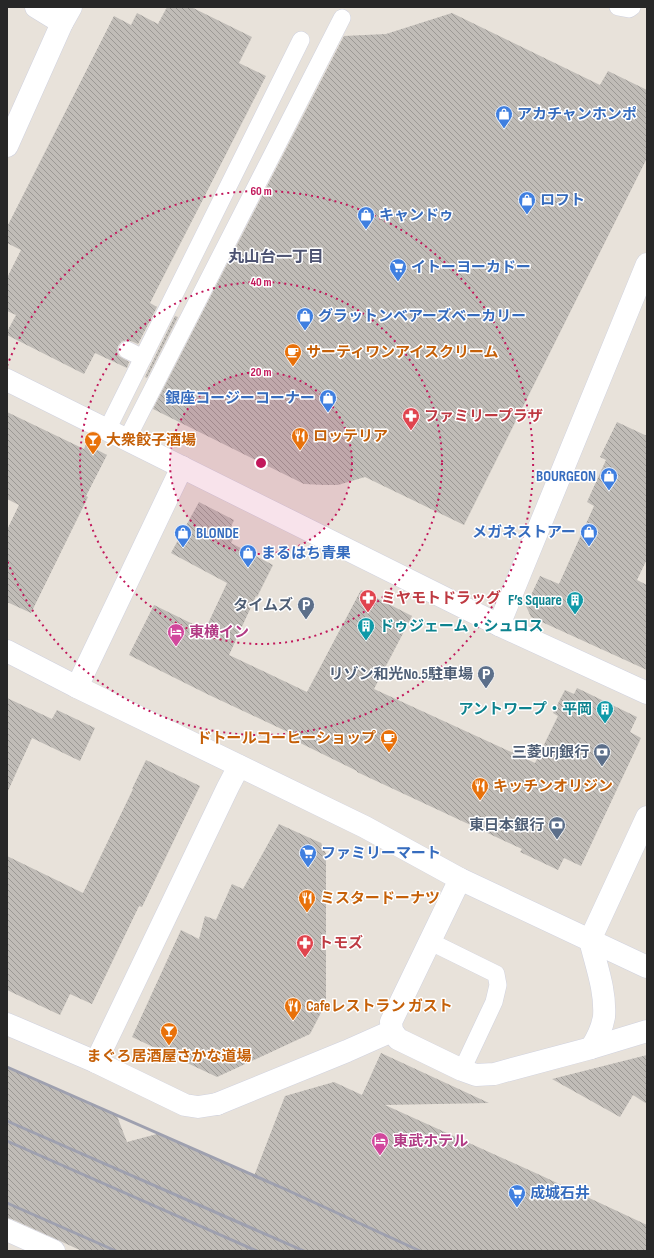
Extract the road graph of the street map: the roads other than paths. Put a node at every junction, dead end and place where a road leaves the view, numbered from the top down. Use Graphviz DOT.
graph roads {
  1 [pos="36,7"];
  2 [pos="618,7"];
  3 [pos="632,7"];
  4 [pos="67,15"];
  5 [pos="342,18"];
  6 [pos="301,40"];
  7 [pos="7,146"];
  8 [pos="647,264"];
  9 [pos="127,350"];
  10 [pos="143,358"];
  11 [pos="7,380"];
  12 [pos="107,430"];
  13 [pos="127,439"];
  14 [pos="182,467"];
  15 [pos="499,625"];
  16 [pos="7,651"];
  17 [pos="77,686"];
  18 [pos="647,693"];
  19 [pos="239,766"];
  20 [pos="647,817"];
  21 [pos="460,879"];
  22 [pos="590,940"];
  23 [pos="429,941"];
  24 [pos="647,967"];
  25 [pos="7,1024"];
  26 [pos="392,1031"];
  27 [pos="647,1031"];
  28 [pos="591,1048"];
  29 [pos="96,1062"];
  30 [pos="462,1070"];
  31 [pos="7,1230"];
  32 [pos="54,1251"];
  1 -- 4 [label="street"];
  2 -- 3 [label="lane"];
  4 -- 7 [label="street"];
  5 -- 13 [label="lane"];
  6 -- 10 [label="lane"];
  8 -- 15 [label="street"];
  9 -- 10 [label="lane"];
  10 -- 12 [label="lane"];
  11 -- 12 [label="street"];
  12 -- 13 [label="street"];
  13 -- 14 [label="street"];
  14 -- 15 [label="street"];
  14 -- 17 [label="street"];
  15 -- 18 [label="street"];
  16 -- 17 [label="street"];
  17 -- 19 [label="street"];
  19 -- 21 [label="street"];
  19 -- 29 [label="street"];
  20 -- 22 [label="street"];
  21 -- 22 [label="street"];
  21 -- 23 [label="street"];
  22 -- 24 [label="street"];
  22 -- 28 [label="street"];
  23 -- 26 [label="street"];
  23 -- 30 [label="lane"];
  25 -- 29 [label="street"];
  26 -- 29 [label="street"];
  26 -- 30 [label="street"];
  27 -- 28 [label="street"];
  28 -- 30 [label="street"];
  31 -- 32 [label="street"];
}
